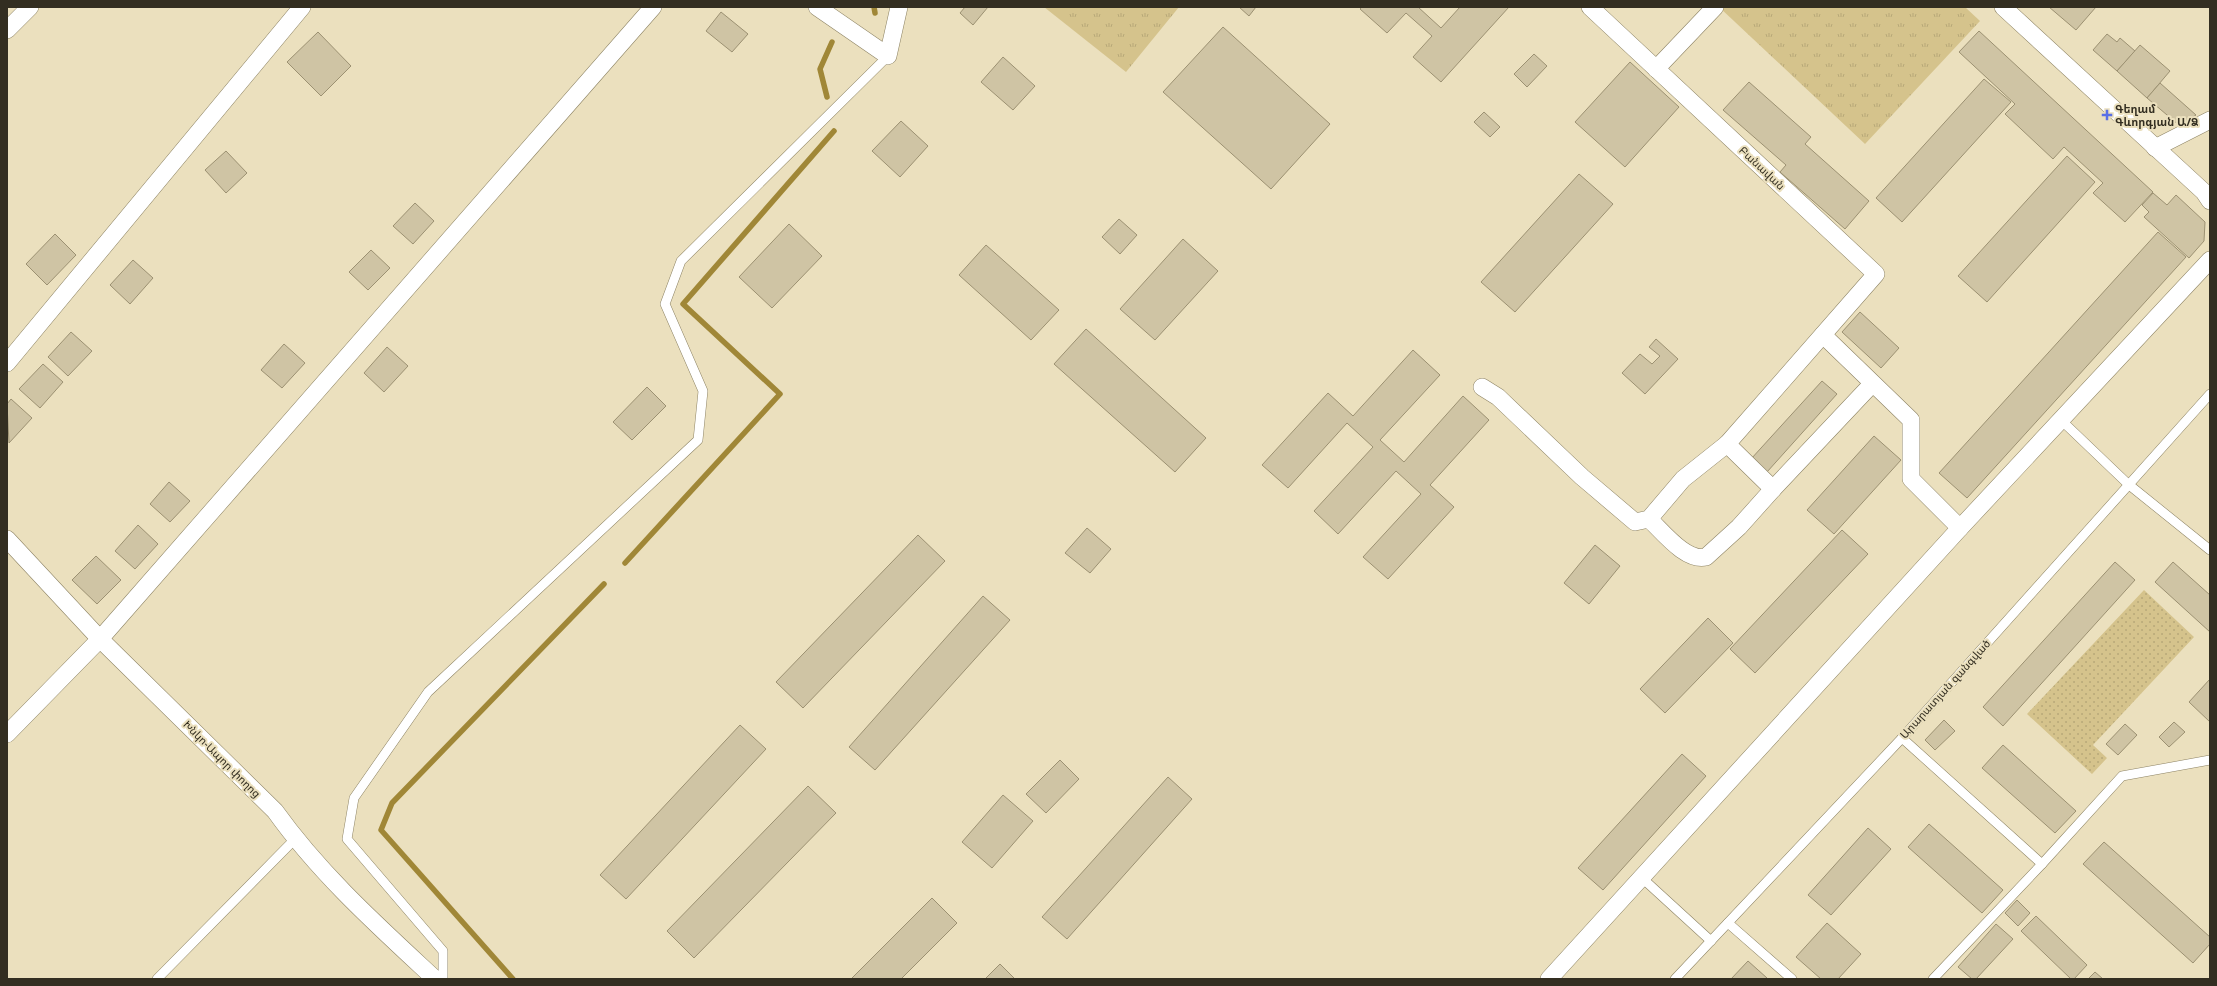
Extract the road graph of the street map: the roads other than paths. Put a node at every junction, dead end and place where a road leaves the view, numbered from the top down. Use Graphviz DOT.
graph roads {
  1 [pos="30,7"];
  2 [pos="302,7"];
  3 [pos="653,7"];
  4 [pos="817,7"];
  5 [pos="899,7"];
  6 [pos="1590,7"];
  7 [pos="1715,7"];
  8 [pos="2003,7"];
  9 [pos="7,30"];
  10 [pos="888,56"];
  11 [pos="1656,69"];
  12 [pos="2210,120"];
  13 [pos="2155,148"];
  14 [pos="2210,201"];
  15 [pos="2210,260"];
  16 [pos="1823,335"];
  17 [pos="7,363"];
  18 [pos="1872,384"];
  19 [pos="1482,387"];
  20 [pos="2210,394"];
  21 [pos="2061,420"];
  22 [pos="1727,444"];
  23 [pos="2128,484"];
  24 [pos="1772,489"];
  25 [pos="1649,519"];
  26 [pos="1960,528"];
  27 [pos="7,539"];
  28 [pos="2210,550"];
  29 [pos="100,638"];
  30 [pos="7,734"];
  31 [pos="1902,738"];
  32 [pos="2210,760"];
  33 [pos="295,840"];
  34 [pos="2042,864"];
  35 [pos="1641,877"];
  36 [pos="1728,923"];
  37 [pos="1711,941"];
  38 [pos="157,979"];
  39 [pos="435,979"];
  40 [pos="443,979"];
  41 [pos="1549,979"];
  42 [pos="1675,979"];
  43 [pos="1792,979"];
  44 [pos="1933,979"];
  1 -- 9 [label="street"];
  2 -- 17 [label="street"];
  3 -- 29 [label="street"];
  4 -- 10 [label="street"];
  5 -- 10 [label="street"];
  6 -- 11 [label="street, Բանավան"];
  7 -- 11 [label="street"];
  8 -- 13 [label="street"];
  10 -- 40 [label="lane"];
  11 -- 16 [label="street, Բանավան"];
  12 -- 13 [label="street"];
  13 -- 14 [label="street"];
  15 -- 21 [label="street"];
  16 -- 18 [label="street"];
  16 -- 22 [label="street"];
  18 -- 24 [label="street"];
  18 -- 26 [label="street"];
  19 -- 25 [label="street"];
  20 -- 23 [label="lane, Արարատյան զանգված"];
  21 -- 23 [label="lane"];
  21 -- 26 [label="street"];
  22 -- 24 [label="street"];
  22 -- 25 [label="street"];
  23 -- 28 [label="lane"];
  23 -- 31 [label="lane, Արարատյան զանգված"];
  24 -- 25 [label="street"];
  26 -- 35 [label="street"];
  27 -- 29 [label="street, Խնկո-Ապոր փողոց"];
  29 -- 30 [label="street"];
  29 -- 33 [label="street, Խնկո-Ապոր փողոց"];
  31 -- 34 [label="lane"];
  31 -- 36 [label="lane, Արարատյան զանգված"];
  32 -- 34 [label="lane"];
  33 -- 38 [label="lane"];
  33 -- 39 [label="street, Խնկո-Ապոր փողոց"];
  34 -- 44 [label="lane"];
  35 -- 37 [label="lane"];
  35 -- 41 [label="street"];
  36 -- 37 [label="lane, Արարատյան զանգված"];
  36 -- 43 [label="lane"];
  37 -- 42 [label="lane, Արարատյան զանգված"];
}
